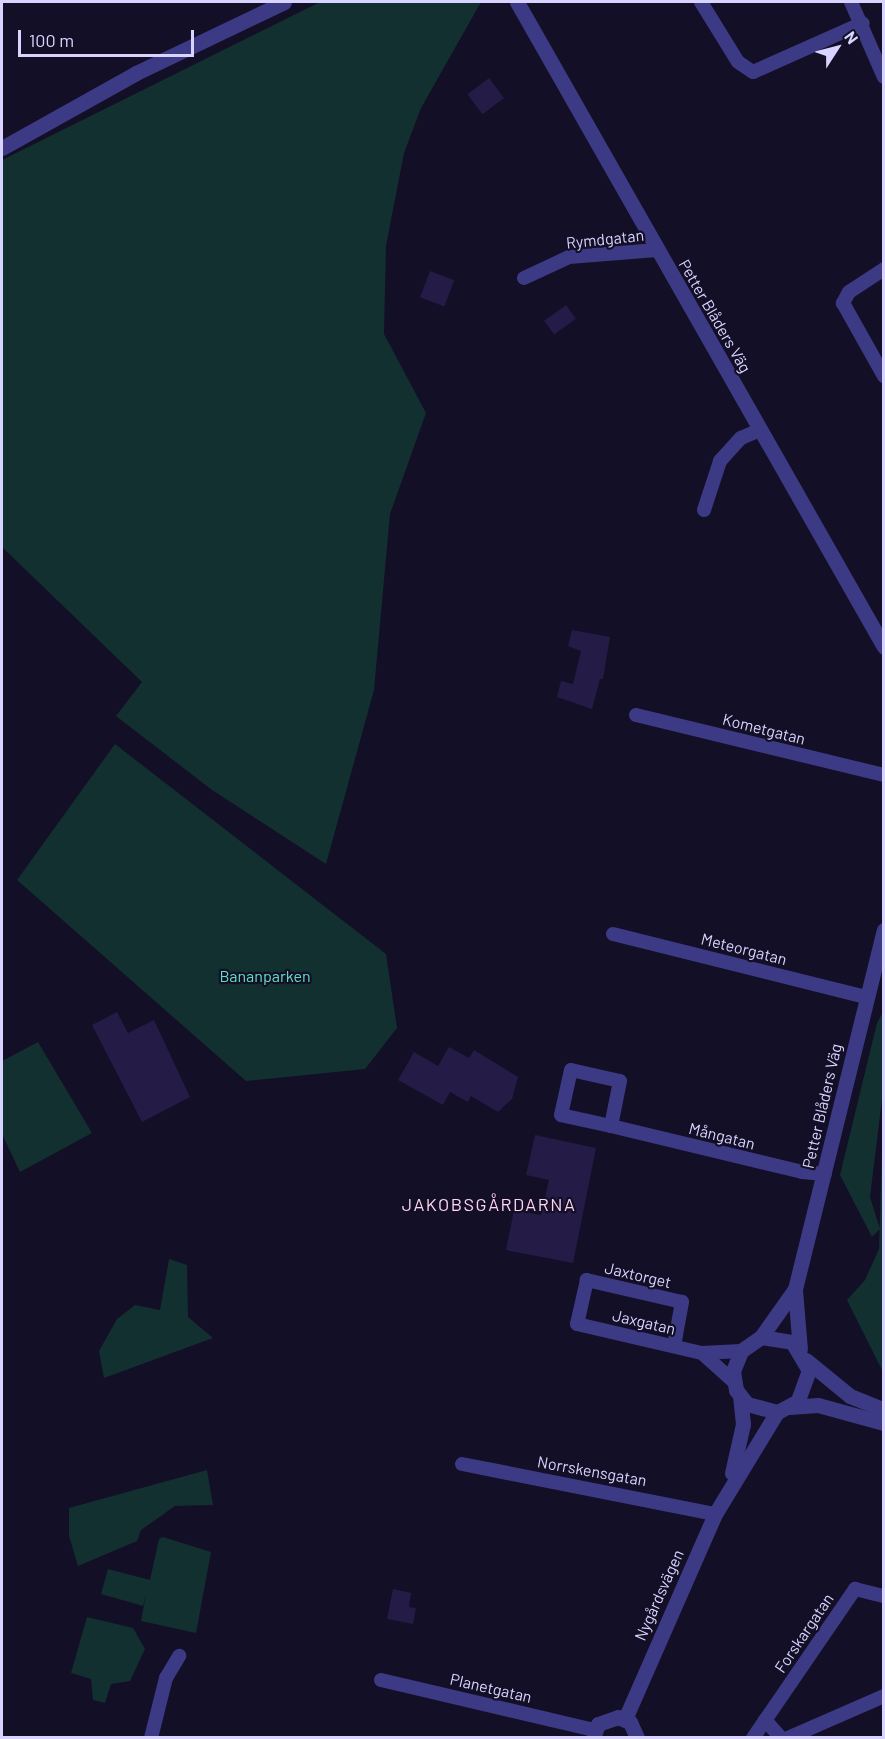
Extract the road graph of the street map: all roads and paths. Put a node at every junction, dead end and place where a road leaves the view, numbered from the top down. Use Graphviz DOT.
graph roads {
  1 [pos="284,2"];
  2 [pos="517,2"];
  3 [pos="701,2"];
  4 [pos="851,2"];
  5 [pos="863,23"];
  6 [pos="884,77"];
  7 [pos="2,148"];
  8 [pos="657,250"];
  9 [pos="884,269"];
  10 [pos="524,278"];
  11 [pos="884,376"];
  12 [pos="760,430"];
  13 [pos="704,510"];
  14 [pos="884,647"];
  15 [pos="636,715"];
  16 [pos="884,775"];
  17 [pos="884,930"];
  18 [pos="614,934"];
  19 [pos="866,997"];
  20 [pos="611,1126"];
  21 [pos="825,1174"];
  22 [pos="795,1289"];
  23 [pos="577,1324"];
  24 [pos="761,1337"];
  25 [pos="674,1346"];
  26 [pos="741,1351"];
  27 [pos="702,1353"];
  28 [pos="803,1354"];
  29 [pos="733,1381"];
  30 [pos="740,1396"];
  31 [pos="783,1409"];
  32 [pos="884,1410"];
  33 [pos="884,1423"];
  34 [pos="462,1464"];
  35 [pos="729,1487"];
  36 [pos="716,1514"];
  37 [pos="884,1596"];
  38 [pos="179,1656"];
  39 [pos="381,1680"];
  40 [pos="884,1696"];
  41 [pos="625,1719"];
  42 [pos="765,1720"];
  43 [pos="594,1734"];
  44 [pos="151,1737"];
  45 [pos="637,1737"];
  46 [pos="753,1737"];
  47 [pos="782,1737"];
  48 [pos="788,1737"];
  1 -- 7 [label="street"];
  2 -- 8 [label="street, Petter Blåders Väg"];
  3 -- 5 [label="street"];
  4 -- 5 [label="street"];
  5 -- 6 [label="street"];
  8 -- 10 [label="street, Rymdgatan"];
  8 -- 12 [label="street, Petter Blåders Väg"];
  9 -- 11 [label="street"];
  12 -- 13 [label="street"];
  12 -- 14 [label="street, Petter Blåders Väg"];
  15 -- 16 [label="street, Kometgatan"];
  17 -- 19 [label="street, Petter Blåders Väg"];
  18 -- 19 [label="street, Meteorgatan"];
  19 -- 21 [label="street, Petter Blåders Väg"];
  20 -- 20 [label="street, Mångatan"];
  20 -- 21 [label="street, Mångatan"];
  21 -- 22 [label="street, Petter Blåders Väg"];
  22 -- 24 [label="street, Petter Blåders Väg"];
  22 -- 28 [label="street, Petter Blåders Väg"];
  23 -- 25 [label="street, Jaxgatan"];
  23 -- 25 [label="street, Jaxtorget"];
  24 -- 26 [label="street"];
  24 -- 28 [label="street"];
  25 -- 27 [label="street, Jaxgatan"];
  26 -- 27 [label="street, Jaxgatan"];
  26 -- 29 [label="street"];
  27 -- 29 [label="street, Jaxgatan"];
  28 -- 31 [label="street"];
  28 -- 32 [label="street"];
  29 -- 30 [label="street"];
  30 -- 31 [label="street"];
  30 -- 35 [label="street, Nygårdsvägen"];
  31 -- 33 [label="street"];
  31 -- 35 [label="street, Nygårdsvägen"];
  34 -- 36 [label="street, Norrskensgatan"];
  35 -- 36 [label="street, Nygårdsvägen"];
  36 -- 41 [label="street, Nygårdsvägen"];
  37 -- 42 [label="street, Forskargatan"];
  38 -- 44 [label="street"];
  39 -- 43 [label="street, Planetgatan"];
  40 -- 48 [label="street"];
  41 -- 43 [label="street"];
  41 -- 45 [label="street"];
  42 -- 46 [label="street, Forskargatan"];
  42 -- 47 [label="street"];
}
